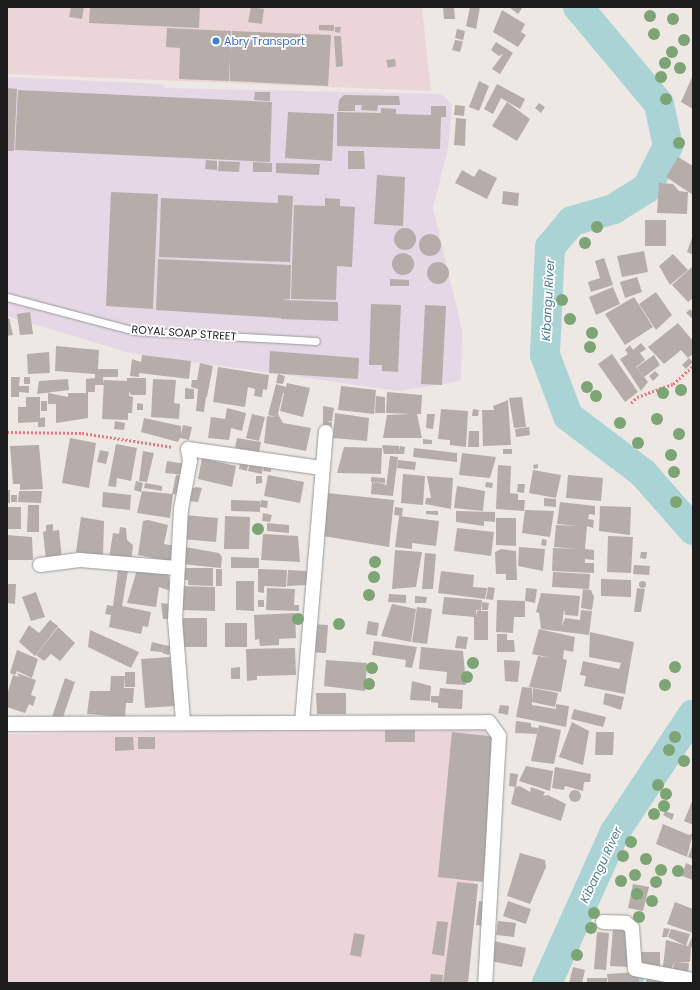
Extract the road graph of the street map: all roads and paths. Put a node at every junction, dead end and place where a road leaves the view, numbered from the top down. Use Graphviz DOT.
graph roads {
  1 [pos="7,297"];
  2 [pos="316,341"];
  3 [pos="693,366"];
  4 [pos="631,403"];
  5 [pos="7,432"];
  6 [pos="326,432"];
  7 [pos="188,449"];
  8 [pos="322,468"];
  9 [pos="40,565"];
  10 [pos="177,568"];
  11 [pos="183,721"];
  12 [pos="302,722"];
  13 [pos="7,724"];
  14 [pos="603,922"];
  15 [pos="693,980"];
  16 [pos="485,983"];
  1 -- 2 [label="lane, ROYAL SOAP STREET"];
  3 -- 4 [label="path"];
  5 -- 7 [label="path"];
  6 -- 8 [label="street"];
  7 -- 8 [label="street"];
  7 -- 10 [label="street"];
  8 -- 12 [label="street"];
  9 -- 10 [label="street"];
  10 -- 11 [label="street"];
  11 -- 12 [label="street"];
  11 -- 13 [label="street"];
  12 -- 16 [label="street"];
  14 -- 15 [label="street"];
}
